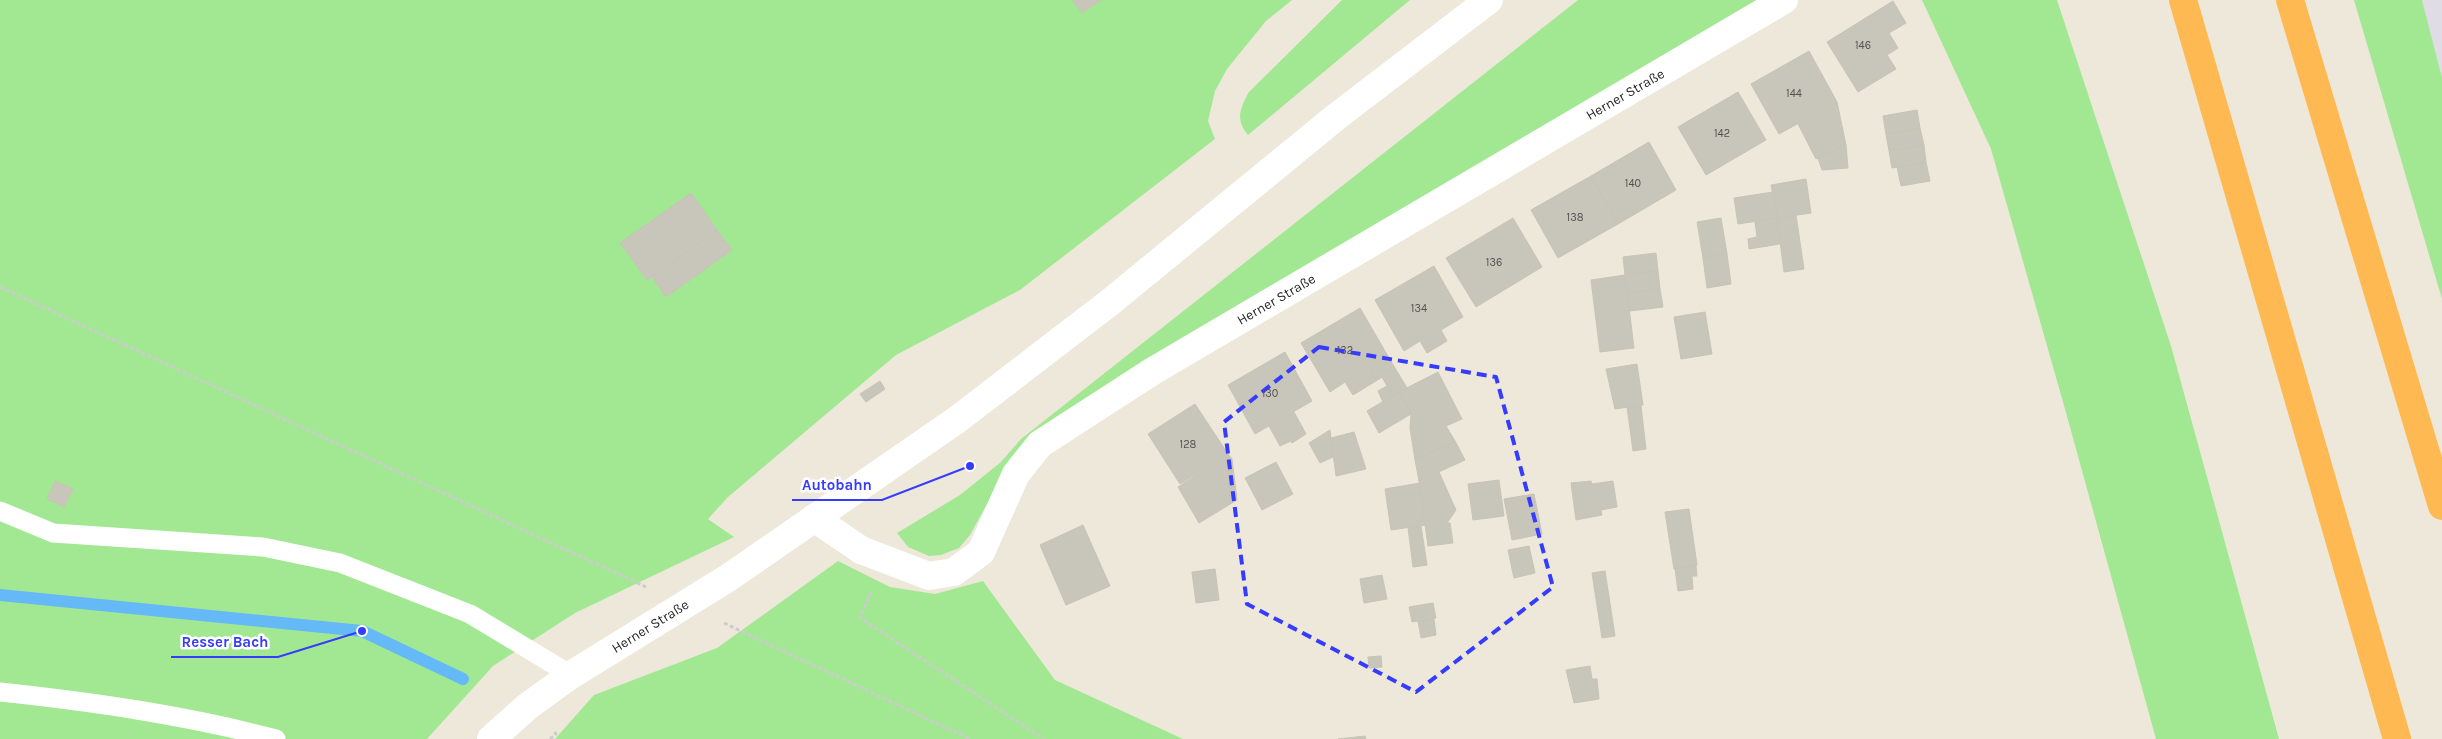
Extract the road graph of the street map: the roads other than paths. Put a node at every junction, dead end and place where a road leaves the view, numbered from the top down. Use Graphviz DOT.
graph roads {
  1 [pos="1489,0"];
  2 [pos="1784,0"];
  3 [pos="2183,0"];
  4 [pos="2290,0"];
  5 [pos="2442,506"];
  6 [pos="0,511"];
  7 [pos="814,518"];
  8 [pos="571,675"];
  9 [pos="0,692"];
  10 [pos="276,739"];
  11 [pos="491,739"];
  12 [pos="2398,739"];
  1 -- 7 [label="main road, Herner Straße"];
  2 -- 7 [label="main road, Herner Straße"];
  3 -- 12 [label="highway"];
  4 -- 5 [label="highway"];
  6 -- 8 [label="lane"];
  7 -- 8 [label="main road, Herner Straße"];
  8 -- 11 [label="main road, Herner Straße"];
  9 -- 10 [label="lane"];
}
